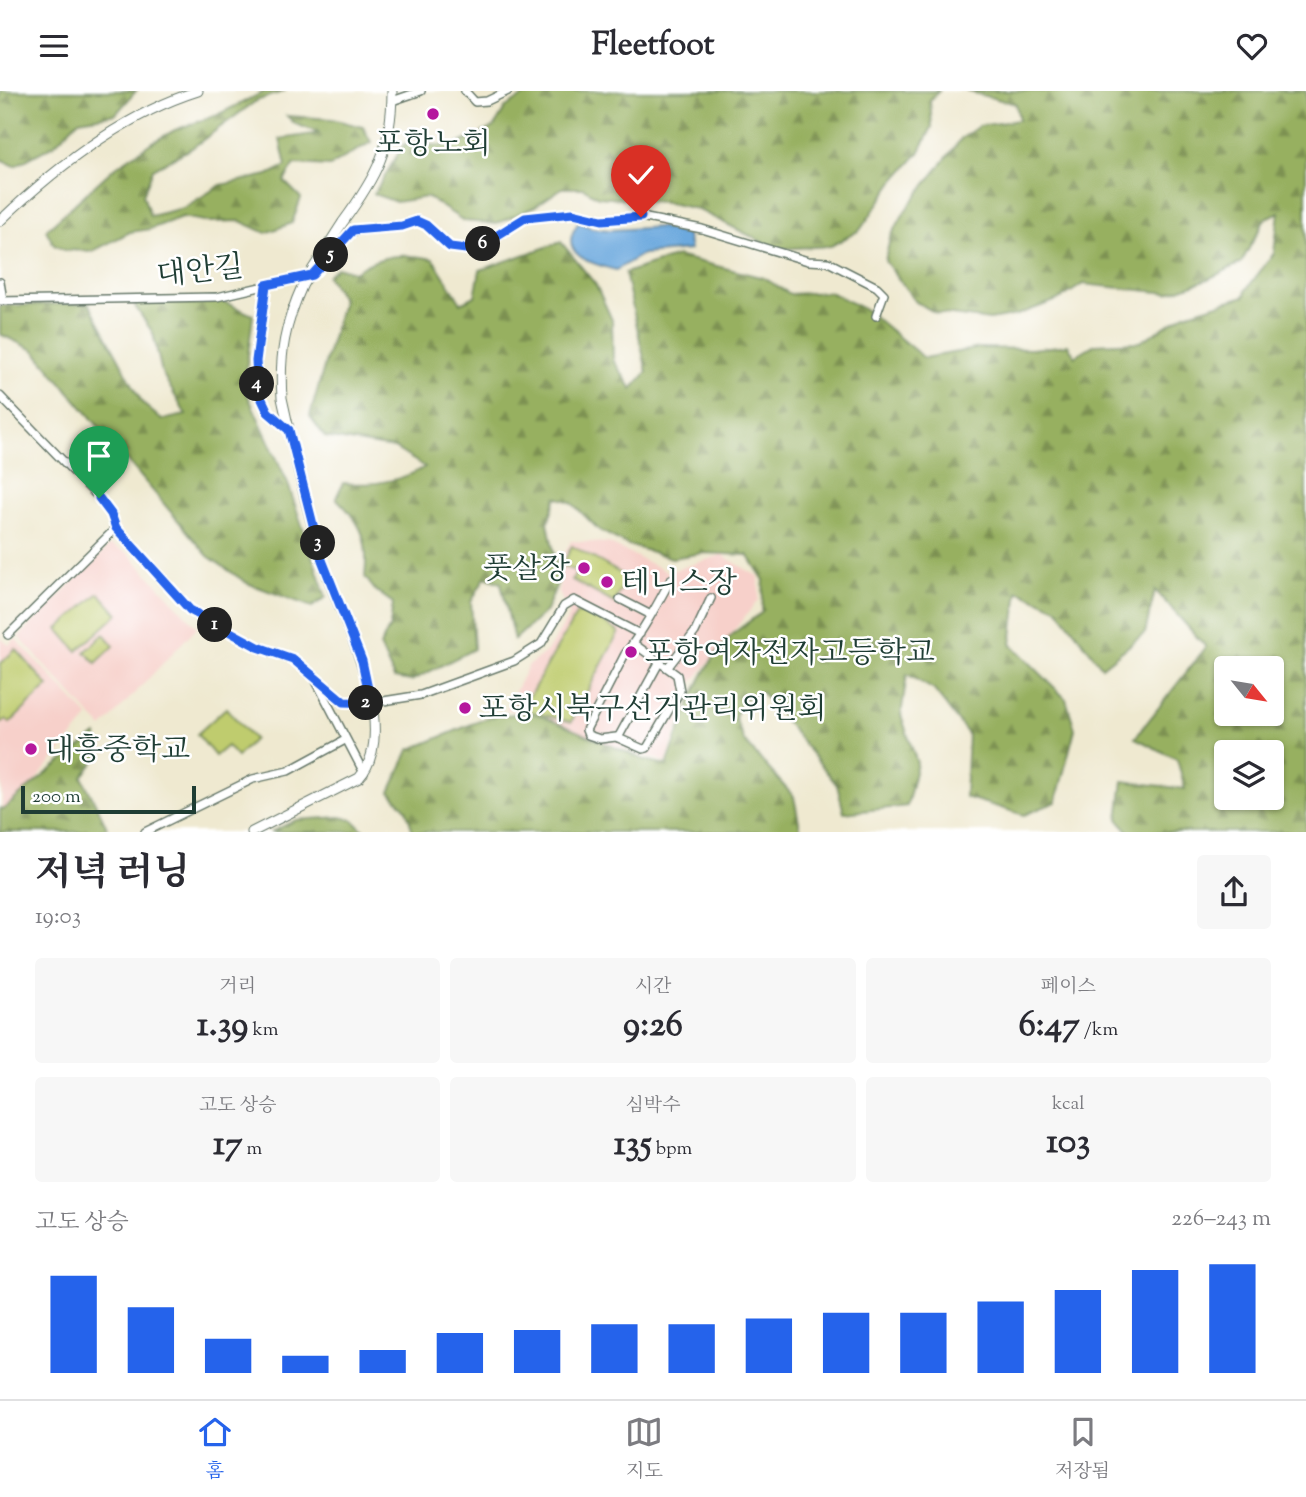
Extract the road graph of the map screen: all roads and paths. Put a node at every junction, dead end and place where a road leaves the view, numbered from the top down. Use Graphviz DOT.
graph roads {
  1 [pos="198,91"];
  2 [pos="421,91"];
  3 [pos="465,91"];
  4 [pos="508,91"];
  5 [pos="407,93"];
  6 [pos="392,96"];
  7 [pos="0,221"];
  8 [pos="0,282"];
  9 [pos="266,285"];
  10 [pos="2,301"];
  11 [pos="876,316"];
  12 [pos="0,396"];
  13 [pos="289,430"];
  14 [pos="116,528"];
  15 [pos="671,579"];
  16 [pos="711,598"];
  17 [pos="620,599"];
  18 [pos="651,615"];
  19 [pos="640,634"];
  20 [pos="8,635"];
  21 [pos="633,643"];
  22 [pos="660,661"];
  23 [pos="668,667"];
  24 [pos="314,677"];
  25 [pos="371,703"];
  26 [pos="618,738"];
  27 [pos="345,740"];
  28 [pos="364,773"];
  29 [pos="145,832"];
  30 [pos="252,832"];
  1 -- 7 [label="main road"];
  2 -- 5 [label="street"];
  3 -- 4 [label="street"];
  5 -- 6 [label="street"];
  6 -- 13 [label="main road, bridge"];
  8 -- 10 [label="street"];
  9 -- 10 [label="street, 대안길"];
  9 -- 11 [label="street, 대안길"];
  9 -- 13 [label="street"];
  12 -- 14 [label="street"];
  13 -- 25 [label="main road"];
  14 -- 20 [label="street"];
  14 -- 24 [label="street"];
  15 -- 18 [label="street"];
  16 -- 23 [label="street"];
  17 -- 18 [label="street"];
  18 -- 19 [label="street"];
  19 -- 21 [label="street"];
  19 -- 25 [label="street"];
  21 -- 22 [label="street"];
  21 -- 26 [label="street"];
  22 -- 23 [label="street"];
  22 -- 26 [label="street"];
  23 -- 26 [label="street"];
  24 -- 25 [label="street"];
  24 -- 27 [label="street"];
  25 -- 28 [label="main road"];
  27 -- 28 [label="street"];
  27 -- 29 [label="street"];
  28 -- 30 [label="main road"];
}
